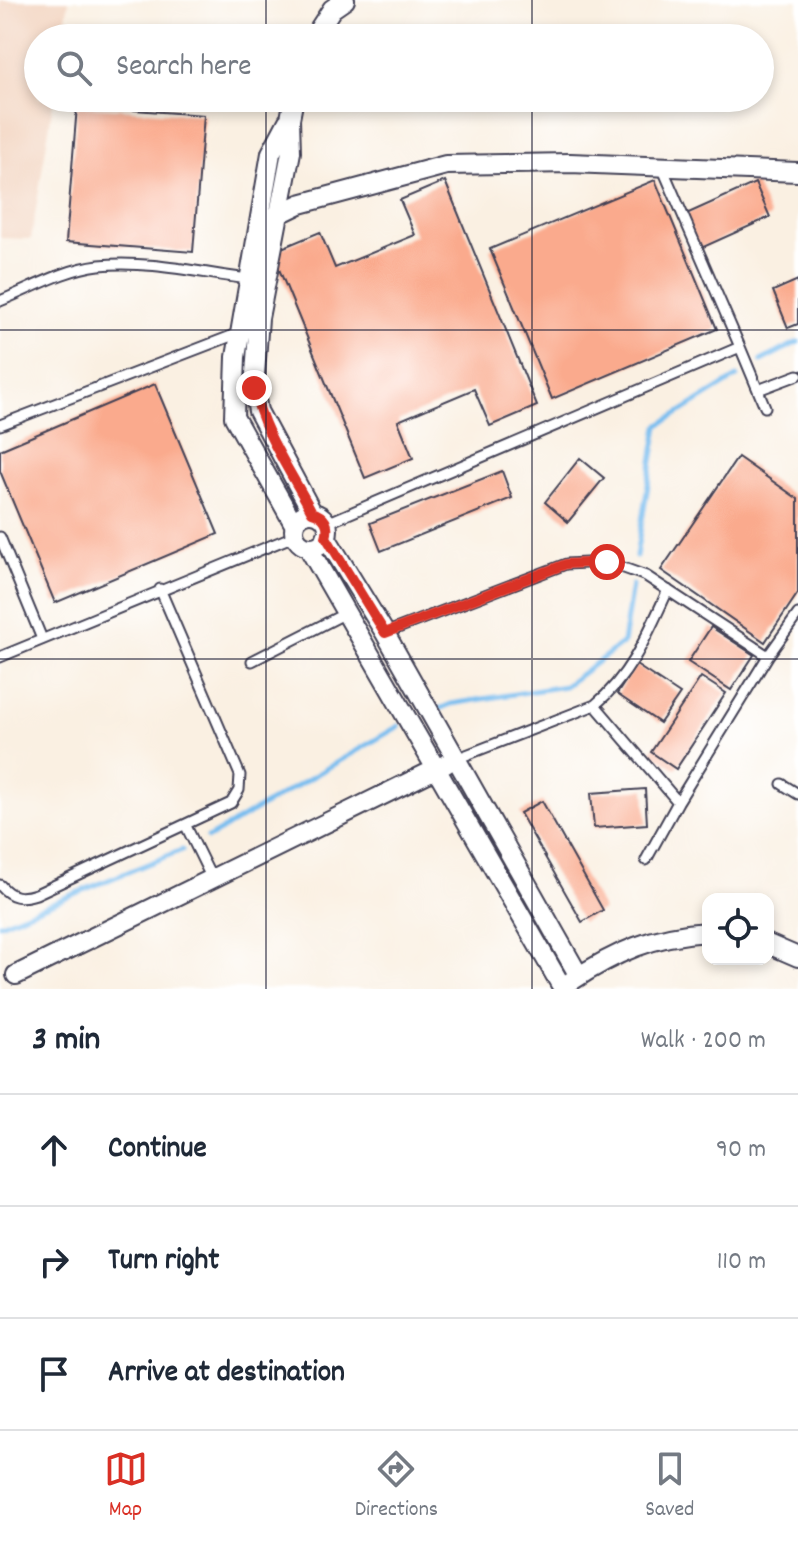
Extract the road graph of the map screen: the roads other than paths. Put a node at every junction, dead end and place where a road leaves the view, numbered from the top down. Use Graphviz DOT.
graph roads {
  1 [pos="345,0"];
  2 [pos="322,24"];
  3 [pos="291,112"];
  4 [pos="290,119"];
  5 [pos="661,166"];
  6 [pos="798,172"];
  7 [pos="279,214"];
  8 [pos="259,224"];
  9 [pos="248,279"];
  10 [pos="0,301"];
  11 [pos="239,333"];
  12 [pos="740,347"];
  13 [pos="798,375"];
  14 [pos="758,390"];
  15 [pos="765,407"];
  16 [pos="0,425"];
  17 [pos="322,524"];
  18 [pos="299,536"];
  19 [pos="0,537"];
  20 [pos="160,589"];
  21 [pos="668,590"];
  22 [pos="346,613"];
  23 [pos="798,614"];
  24 [pos="385,633"];
  25 [pos="42,639"];
  26 [pos="768,656"];
  27 [pos="0,657"];
  28 [pos="252,661"];
  29 [pos="595,705"];
  30 [pos="456,760"];
  31 [pos="435,769"];
  32 [pos="782,784"];
  33 [pos="798,794"];
  34 [pos="678,802"];
  35 [pos="186,826"];
  36 [pos="646,860"];
  37 [pos="212,879"];
  38 [pos="0,885"];
  39 [pos="702,933"];
  40 [pos="774,947"];
  41 [pos="798,957"];
  42 [pos="16,975"];
  43 [pos="579,976"];
  44 [pos="561,988"];
  1 -- 2 [label="street"];
  3 -- 4 [label="street"];
  4 -- 7 [label="street"];
  4 -- 8 [label="street"];
  5 -- 6 [label="street"];
  5 -- 7 [label="street"];
  5 -- 12 [label="lane"];
  7 -- 8 [label="street"];
  7 -- 17 [label="street"];
  8 -- 9 [label="street"];
  9 -- 10 [label="lane"];
  9 -- 11 [label="street"];
  11 -- 16 [label="lane"];
  11 -- 18 [label="street"];
  12 -- 14 [label="lane"];
  12 -- 17 [label="lane"];
  13 -- 14 [label="lane"];
  14 -- 15 [label="lane"];
  17 -- 18 [label="street"];
  17 -- 18 [label="street"];
  17 -- 24 [label="street"];
  18 -- 20 [label="lane"];
  18 -- 22 [label="street"];
  19 -- 25 [label="lane"];
  20 -- 25 [label="lane"];
  20 -- 35 [label="lane"];
  21 -- 24 [label="lane"];
  21 -- 26 [label="lane"];
  21 -- 29 [label="lane"];
  22 -- 28 [label="lane"];
  22 -- 31 [label="street"];
  23 -- 26 [label="lane"];
  24 -- 30 [label="street"];
  25 -- 27 [label="lane"];
  26 -- 34 [label="lane"];
  29 -- 30 [label="lane"];
  29 -- 34 [label="lane"];
  30 -- 31 [label="street"];
  30 -- 43 [label="street"];
  31 -- 37 [label="street"];
  31 -- 44 [label="street"];
  32 -- 33 [label="lane"];
  34 -- 36 [label="lane"];
  35 -- 37 [label="lane"];
  35 -- 38 [label="lane"];
  37 -- 42 [label="street"];
  39 -- 43 [label="street"];
  40 -- 41 [label="street"];
  43 -- 44 [label="street"];
}
